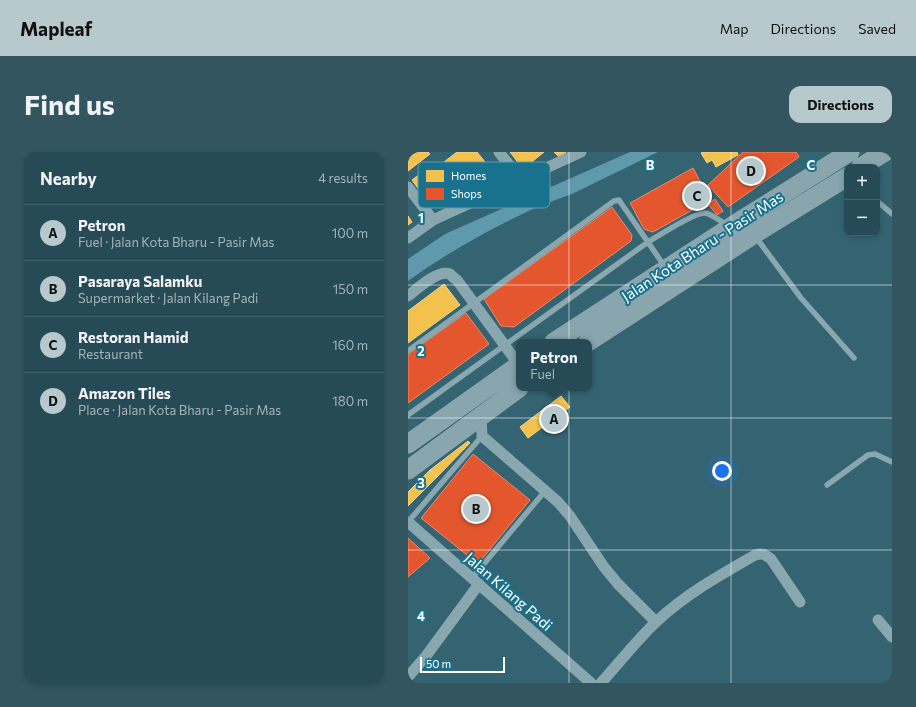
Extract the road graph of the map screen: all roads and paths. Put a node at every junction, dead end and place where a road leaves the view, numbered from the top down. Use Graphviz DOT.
graph roads {
  1 [pos="500,152"];
  2 [pos="581,152"];
  3 [pos="850,152"];
  4 [pos="885,152"];
  5 [pos="507,162"];
  6 [pos="867,164"];
  7 [pos="550,166"];
  8 [pos="844,181"];
  9 [pos="408,187"];
  10 [pos="418,200"];
  11 [pos="880,204"];
  12 [pos="424,208"];
  13 [pos="458,208"];
  14 [pos="892,214"];
  15 [pos="433,220"];
  16 [pos="730,227"];
  17 [pos="753,235"];
  18 [pos="408,238"];
  19 [pos="648,242"];
  20 [pos="666,269"];
  21 [pos="408,296"];
  22 [pos="474,303"];
  23 [pos="559,339"];
  24 [pos="592,339"];
  25 [pos="504,345"];
  26 [pos="408,351"];
  27 [pos="854,358"];
  28 [pos="516,361"];
  29 [pos="516,367"];
  30 [pos="516,390"];
  31 [pos="408,415"];
  32 [pos="481,416"];
  33 [pos="482,436"];
  34 [pos="408,444"];
  35 [pos="892,462"];
  36 [pos="408,470"];
  37 [pos="827,485"];
  38 [pos="545,491"];
  39 [pos="408,522"];
  40 [pos="475,581"];
  41 [pos="800,602"];
  42 [pos="878,620"];
  43 [pos="656,622"];
  44 [pos="892,637"];
  45 [pos="408,677"];
  46 [pos="591,683"];
  47 [pos="601,683"];
  1 -- 5 [label="street"];
  2 -- 7 [label="street"];
  3 -- 16 [label="highway, Jalan Kota Bharu - Pasir Mas"];
  4 -- 6 [label="highway"];
  8 -- 17 [label="highway, Jalan Kota Bharu - Pasir Mas"];
  9 -- 10 [label="street"];
  11 -- 14 [label="lane"];
  12 -- 15 [label="street"];
  13 -- 15 [label="street"];
  15 -- 18 [label="street"];
  16 -- 19 [label="lane"];
  16 -- 20 [label="highway, Jalan Kota Bharu - Pasir Mas"];
  17 -- 24 [label="highway, Jalan Kota Bharu - Pasir Mas"];
  17 -- 27 [label="lane"];
  19 -- 20 [label="lane"];
  19 -- 22 [label="lane"];
  19 -- 25 [label="lane"];
  20 -- 23 [label="highway, Jalan Kota Bharu - Pasir Mas"];
  21 -- 22 [label="street"];
  22 -- 25 [label="street"];
  22 -- 26 [label="lane"];
  25 -- 28 [label="street"];
  25 -- 31 [label="lane"];
  29 -- 34 [label="highway"];
  30 -- 32 [label="highway"];
  32 -- 33 [label="street"];
  32 -- 36 [label="highway"];
  33 -- 38 [label="street"];
  33 -- 39 [label="lane"];
  35 -- 37 [label="lane"];
  38 -- 40 [label="lane"];
  38 -- 43 [label="street"];
  39 -- 40 [label="street, Jalan Kilang Padi"];
  40 -- 45 [label="street"];
  40 -- 46 [label="street, Jalan Kilang Padi"];
  41 -- 43 [label="street"];
  42 -- 44 [label="street"];
  43 -- 47 [label="street"];
}
